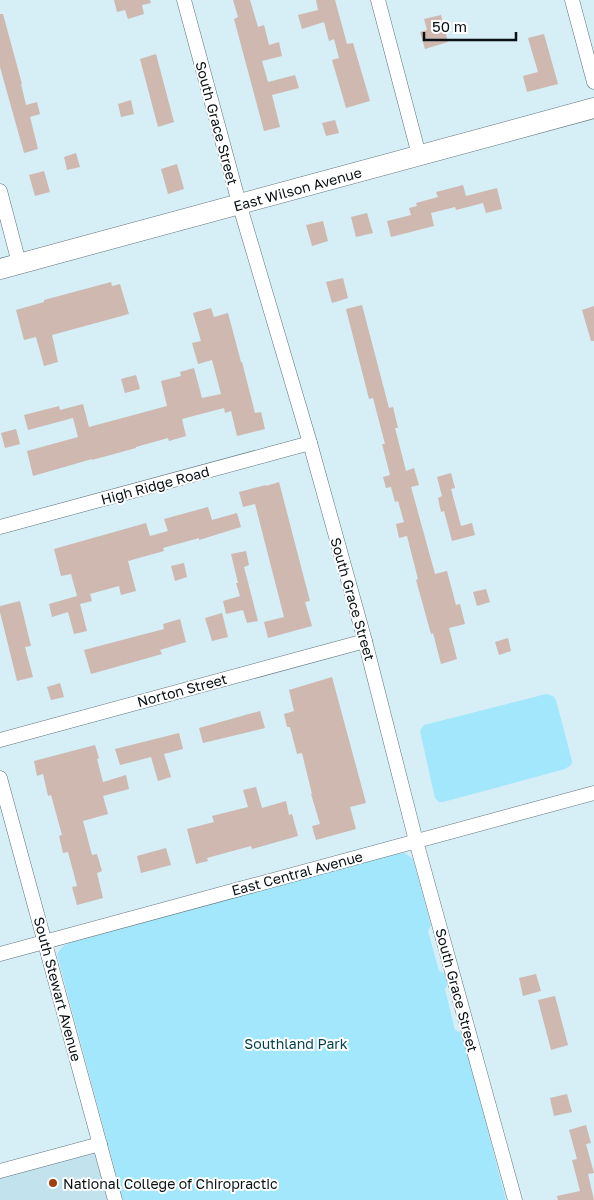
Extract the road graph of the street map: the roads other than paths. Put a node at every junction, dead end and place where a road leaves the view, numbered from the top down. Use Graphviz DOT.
graph roads {
  1 [pos="184,0"];
  2 [pos="378,0"];
  3 [pos="572,0"];
  4 [pos="594,82"];
  5 [pos="594,108"];
  6 [pos="420,155"];
  7 [pos="0,191"];
  8 [pos="239,204"];
  9 [pos="19,264"];
  10 [pos="0,269"];
  11 [pos="310,443"];
  12 [pos="0,527"];
  13 [pos="365,641"];
  14 [pos="0,740"];
  15 [pos="0,778"];
  16 [pos="594,793"];
  17 [pos="416,841"];
  18 [pos="46,941"];
  19 [pos="0,954"];
  20 [pos="100,1144"];
  21 [pos="0,1171"];
  22 [pos="116,1200"];
  23 [pos="516,1200"];
  1 -- 8 [label="street, South Grace Street"];
  2 -- 6 [label="street"];
  3 -- 4 [label="street"];
  5 -- 6 [label="street, East Wilson Avenue"];
  6 -- 8 [label="street, East Wilson Avenue"];
  7 -- 9 [label="street"];
  8 -- 9 [label="street, East Wilson Avenue"];
  8 -- 11 [label="street, South Grace Street"];
  9 -- 10 [label="street, East Wilson Avenue"];
  11 -- 12 [label="street, High Ridge Road"];
  11 -- 13 [label="street, South Grace Street"];
  13 -- 14 [label="street, Norton Street"];
  13 -- 17 [label="street, South Grace Street"];
  15 -- 18 [label="street, South Stewart Avenue"];
  16 -- 17 [label="street, East Central Avenue"];
  17 -- 18 [label="street, East Central Avenue"];
  17 -- 23 [label="street, South Grace Street"];
  18 -- 19 [label="street, East Central Avenue"];
  18 -- 20 [label="street, South Stewart Avenue"];
  20 -- 21 [label="street"];
  20 -- 22 [label="street, South Stewart Avenue"];
}
